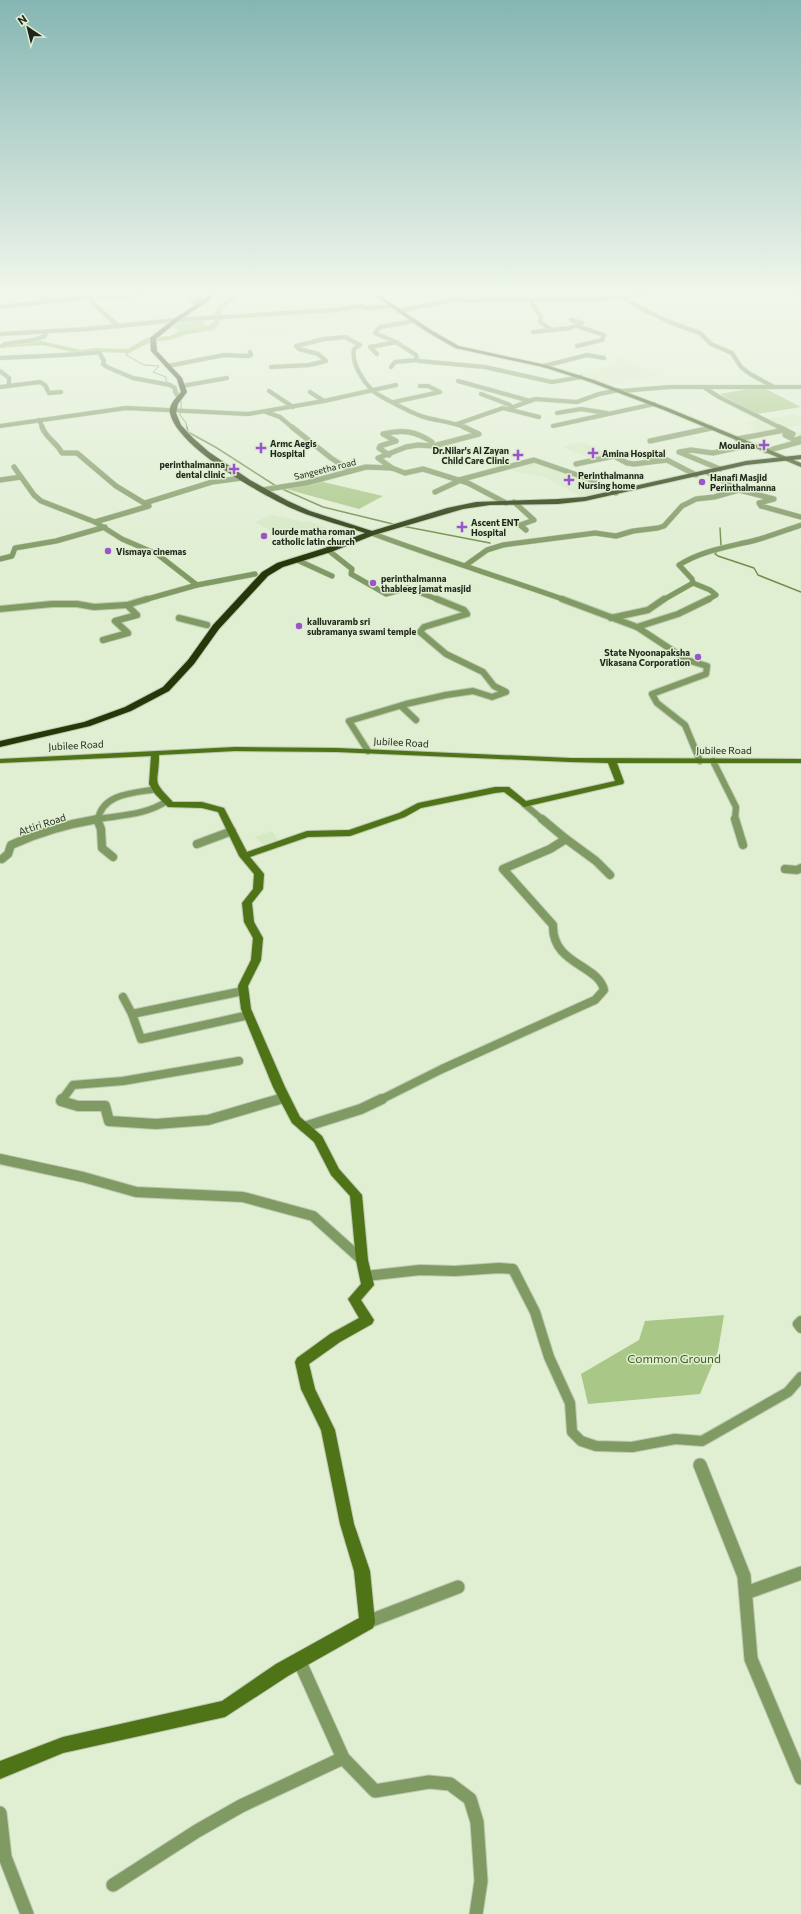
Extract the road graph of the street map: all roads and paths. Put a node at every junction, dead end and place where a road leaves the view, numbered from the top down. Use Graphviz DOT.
graph roads {
  1 [pos="37,382"];
  2 [pos="40,382"];
  3 [pos="165,382"];
  4 [pos="181,382"];
  5 [pos="203,382"];
  6 [pos="367,382"];
  7 [pos="463,382"];
  8 [pos="597,382"];
  9 [pos="765,382"];
  10 [pos="9,385"];
  11 [pos="396,385"];
  12 [pos="182,386"];
  13 [pos="420,386"];
  14 [pos="0,387"];
  15 [pos="774,387"];
  16 [pos="801,387"];
  17 [pos="705,388"];
  18 [pos="373,390"];
  19 [pos="620,390"];
  20 [pos="269,391"];
  21 [pos="61,392"];
  22 [pos="310,392"];
  23 [pos="481,394"];
  24 [pos="181,397"];
  25 [pos="324,401"];
  26 [pos="530,401"];
  27 [pos="394,402"];
  28 [pos="654,404"];
  29 [pos="517,406"];
  30 [pos="293,407"];
  31 [pos="508,409"];
  32 [pos="178,412"];
  33 [pos="263,412"];
  34 [pos="557,413"];
  35 [pos="611,413"];
  36 [pos="539,416"];
  37 [pos="39,420"];
  38 [pos="457,424"];
  39 [pos="0,426"];
  40 [pos="553,426"];
  41 [pos="711,428"];
  42 [pos="785,430"];
  43 [pos="801,438"];
  44 [pos="738,439"];
  45 [pos="795,440"];
  46 [pos="650,441"];
  47 [pos="432,444"];
  48 [pos="750,445"];
  49 [pos="766,451"];
  50 [pos="389,454"];
  51 [pos="614,456"];
  52 [pos="801,457"];
  53 [pos="785,458"];
  54 [pos="658,460"];
  55 [pos="576,464"];
  56 [pos="801,465"];
  57 [pos="14,467"];
  58 [pos="392,468"];
  59 [pos="720,469"];
  60 [pos="351,471"];
  61 [pos="707,472"];
  62 [pos="696,474"];
  63 [pos="21,477"];
  64 [pos="242,478"];
  65 [pos="0,480"];
  66 [pos="460,480"];
  67 [pos="769,487"];
  68 [pos="262,490"];
  69 [pos="739,490"];
  70 [pos="435,492"];
  71 [pos="751,492"];
  72 [pos="616,493"];
  73 [pos="514,502"];
  74 [pos="145,503"];
  75 [pos="506,503"];
  76 [pos="801,517"];
  77 [pos="95,522"];
  78 [pos="801,525"];
  79 [pos="105,527"];
  80 [pos="791,528"];
  81 [pos="801,529"];
  82 [pos="526,530"];
  83 [pos="371,533"];
  84 [pos="328,550"];
  85 [pos="0,559"];
  86 [pos="297,560"];
  87 [pos="279,564"];
  88 [pos="466,566"];
  89 [pos="255,574"];
  90 [pos="332,576"];
  91 [pos="693,583"];
  92 [pos="197,585"];
  93 [pos="127,605"];
  94 [pos="0,609"];
  95 [pos="179,618"];
  96 [pos="611,618"];
  97 [pos="207,625"];
  98 [pos="637,627"];
  99 [pos="103,640"];
  100 [pos="401,706"];
  101 [pos="416,720"];
  102 [pos="0,738"];
  103 [pos="0,744"];
  104 [pos="368,751"];
  105 [pos="155,752"];
  106 [pos="612,760"];
  107 [pos="0,761"];
  108 [pos="700,761"];
  109 [pos="713,761"];
  110 [pos="801,761"];
  111 [pos="157,789"];
  112 [pos="167,801"];
  113 [pos="524,804"];
  114 [pos="97,819"];
  115 [pos="232,831"];
  116 [pos="566,839"];
  117 [pos="197,844"];
  118 [pos="743,845"];
  119 [pos="244,856"];
  120 [pos="113,857"];
  121 [pos="2,859"];
  122 [pos="801,868"];
  123 [pos="785,869"];
  124 [pos="610,874"];
  125 [pos="243,991"];
  126 [pos="123,997"];
  127 [pos="132,1014"];
  128 [pos="248,1015"];
  129 [pos="239,1061"];
  130 [pos="284,1098"];
  131 [pos="304,1127"];
  132 [pos="0,1159"];
  133 [pos="362,1260"];
  134 [pos="366,1276"];
  135 [pos="801,1321"];
  136 [pos="801,1328"];
  137 [pos="801,1377"];
  138 [pos="700,1466"];
  139 [pos="801,1573"];
  140 [pos="458,1587"];
  141 [pos="746,1593"];
  142 [pos="367,1622"];
  143 [pos="300,1660"];
  144 [pos="343,1758"];
  145 [pos="0,1770"];
  146 [pos="801,1778"];
  147 [pos="0,1813"];
  148 [pos="113,1885"];
  149 [pos="27,1914"];
  150 [pos="476,1914"];
  1 -- 10 [label="street"];
  2 -- 21 [label="street"];
  3 -- 24 [label="street"];
  4 -- 12 [label="highway"];
  5 -- 12 [label="street"];
  6 -- 18 [label="street"];
  7 -- 26 [label="street"];
  8 -- 19 [label="main road"];
  9 -- 15 [label="street"];
  10 -- 14 [label="street"];
  11 -- 18 [label="street"];
  12 -- 24 [label="highway"];
  13 -- 27 [label="street"];
  15 -- 16 [label="street"];
  15 -- 17 [label="street"];
  17 -- 19 [label="street"];
  17 -- 42 [label="street"];
  18 -- 25 [label="street"];
  18 -- 27 [label="street"];
  19 -- 26 [label="street"];
  19 -- 28 [label="main road"];
  20 -- 30 [label="street"];
  22 -- 25 [label="street"];
  23 -- 29 [label="street"];
  24 -- 32 [label="highway"];
  25 -- 30 [label="street"];
  26 -- 29 [label="street"];
  27 -- 38 [label="street"];
  28 -- 35 [label="street"];
  28 -- 41 [label="main road"];
  29 -- 31 [label="street"];
  30 -- 33 [label="street"];
  31 -- 36 [label="street"];
  31 -- 38 [label="street"];
  32 -- 33 [label="street"];
  32 -- 37 [label="street"];
  32 -- 64 [label="highway"];
  33 -- 60 [label="street"];
  34 -- 35 [label="street"];
  35 -- 40 [label="street"];
  37 -- 39 [label="street"];
  37 -- 74 [label="street"];
  38 -- 50 [label="street"];
  41 -- 44 [label="main road"];
  41 -- 46 [label="street"];
  42 -- 44 [label="street"];
  42 -- 45 [label="street"];
  43 -- 45 [label="street"];
  44 -- 48 [label="main road"];
  45 -- 49 [label="street"];
  47 -- 50 [label="street"];
  48 -- 49 [label="main road"];
  48 -- 59 [label="street"];
  49 -- 53 [label="main road"];
  50 -- 58 [label="street"];
  51 -- 54 [label="street"];
  51 -- 54 [label="street"];
  51 -- 55 [label="street"];
  52 -- 53 [label="highway"];
  53 -- 56 [label="main road"];
  53 -- 59 [label="highway"];
  54 -- 62 [label="street"];
  57 -- 63 [label="street"];
  58 -- 60 [label="street, Sangeetha road"];
  58 -- 66 [label="street, Sangeetha road"];
  59 -- 61 [label="highway"];
  60 -- 68 [label="street, Sangeetha road"];
  61 -- 62 [label="highway"];
  61 -- 69 [label="street"];
  62 -- 72 [label="highway"];
  63 -- 65 [label="street"];
  63 -- 77 [label="street"];
  64 -- 68 [label="highway"];
  64 -- 74 [label="street"];
  66 -- 70 [label="street"];
  66 -- 72 [label="street"];
  66 -- 75 [label="street, Sangeetha road"];
  67 -- 71 [label="street"];
  68 -- 83 [label="highway"];
  69 -- 71 [label="street"];
  69 -- 88 [label="street"];
  71 -- 76 [label="street"];
  72 -- 73 [label="highway"];
  73 -- 75 [label="highway"];
  73 -- 82 [label="street"];
  74 -- 77 [label="street"];
  75 -- 83 [label="highway"];
  77 -- 79 [label="street"];
  78 -- 80 [label="street"];
  79 -- 85 [label="street"];
  79 -- 92 [label="street"];
  80 -- 81 [label="street"];
  80 -- 91 [label="street"];
  83 -- 84 [label="highway"];
  83 -- 87 [label="highway"];
  83 -- 88 [label="street"];
  84 -- 86 [label="highway"];
  84 -- 100 [label="street"];
  86 -- 87 [label="highway"];
  86 -- 90 [label="street"];
  87 -- 89 [label="highway"];
  87 -- 103 [label="highway"];
  88 -- 96 [label="street"];
  89 -- 92 [label="street"];
  89 -- 97 [label="highway"];
  91 -- 96 [label="street"];
  91 -- 98 [label="street"];
  92 -- 93 [label="street"];
  93 -- 94 [label="street"];
  93 -- 99 [label="street"];
  95 -- 97 [label="street"];
  96 -- 98 [label="street"];
  97 -- 102 [label="highway"];
  98 -- 108 [label="street"];
  100 -- 101 [label="street"];
  100 -- 104 [label="street"];
  104 -- 105 [label="street, Jubilee Road"];
  104 -- 106 [label="street, Jubilee Road"];
  105 -- 107 [label="street, Jubilee Road"];
  105 -- 111 [label="street"];
  106 -- 108 [label="street, Jubilee Road"];
  106 -- 113 [label="street"];
  108 -- 109 [label="street, Jubilee Road"];
  109 -- 110 [label="street, Jubilee Road"];
  109 -- 118 [label="street"];
  111 -- 112 [label="street"];
  111 -- 114 [label="street"];
  112 -- 114 [label="street, Attiri Road"];
  112 -- 115 [label="street"];
  113 -- 116 [label="street"];
  113 -- 119 [label="street"];
  114 -- 120 [label="street"];
  114 -- 121 [label="street, Attiri Road"];
  115 -- 117 [label="street"];
  115 -- 119 [label="street"];
  116 -- 124 [label="street"];
  116 -- 131 [label="street"];
  119 -- 125 [label="street"];
  122 -- 123 [label="street"];
  125 -- 127 [label="street"];
  125 -- 128 [label="street"];
  126 -- 127 [label="street"];
  127 -- 128 [label="street"];
  128 -- 130 [label="street"];
  129 -- 130 [label="street"];
  130 -- 131 [label="street"];
  131 -- 133 [label="street"];
  132 -- 133 [label="street"];
  133 -- 134 [label="street"];
  134 -- 137 [label="street"];
  134 -- 142 [label="street"];
  135 -- 136 [label="street"];
  138 -- 141 [label="street"];
  139 -- 141 [label="street"];
  140 -- 142 [label="street"];
  141 -- 146 [label="street"];
  142 -- 143 [label="street"];
  143 -- 144 [label="street"];
  143 -- 145 [label="street"];
  144 -- 148 [label="street"];
  144 -- 150 [label="street"];
  147 -- 149 [label="street"];
}
